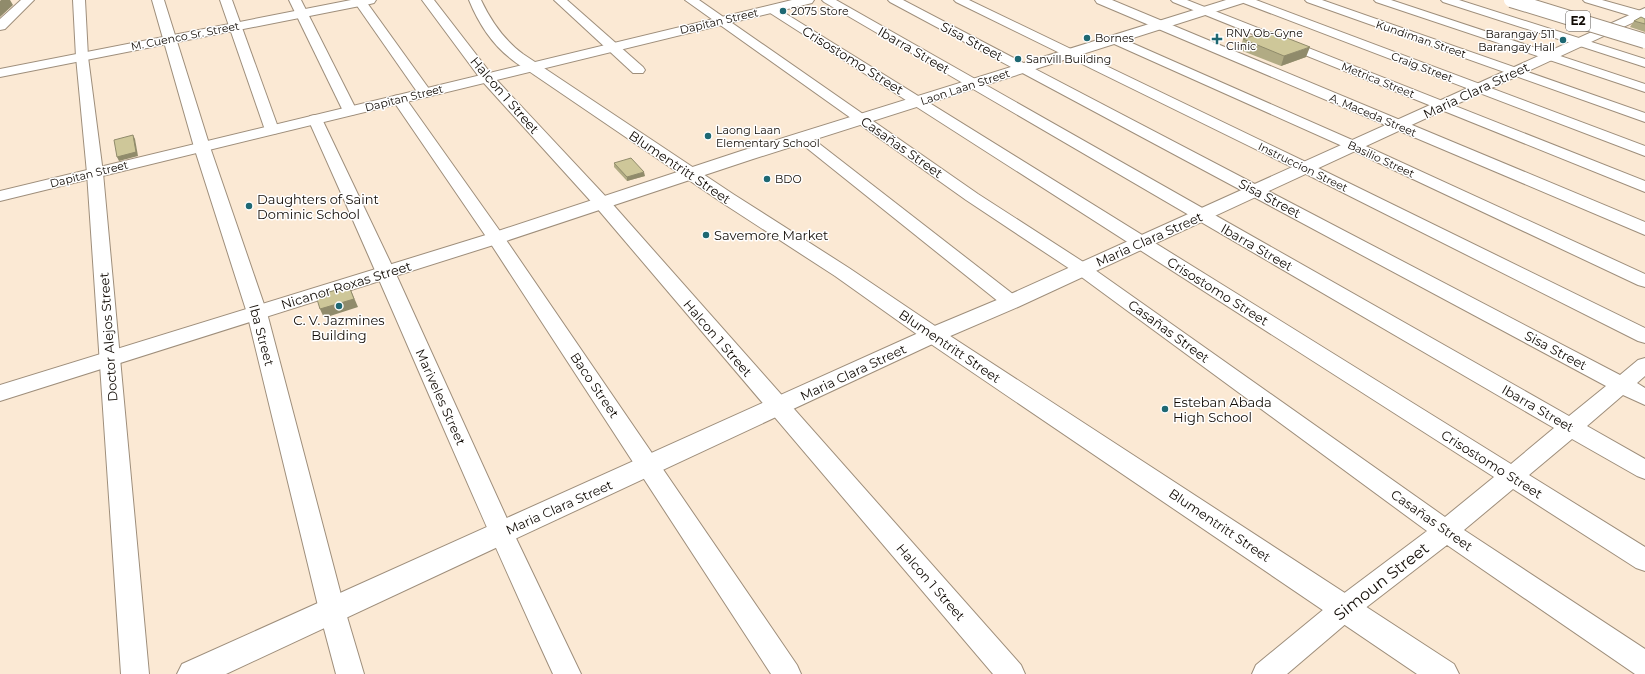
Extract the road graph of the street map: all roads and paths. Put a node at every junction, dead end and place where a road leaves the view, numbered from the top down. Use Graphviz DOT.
graph roads {
  1 [pos="28,0"];
  2 [pos="79,0"];
  3 [pos="158,0"];
  4 [pos="226,0"];
  5 [pos="295,0"];
  6 [pos="428,0"];
  7 [pos="475,0"];
  8 [pos="560,0"];
  9 [pos="691,0"];
  10 [pos="808,0"];
  11 [pos="828,0"];
  12 [pos="894,0"];
  13 [pos="960,0"];
  14 [pos="1101,0"];
  15 [pos="1177,0"];
  16 [pos="1239,0"];
  17 [pos="1245,0"];
  18 [pos="1311,0"];
  19 [pos="1380,0"];
  20 [pos="1447,0"];
  21 [pos="1511,0"];
  22 [pos="1528,0"];
  23 [pos="1589,0"];
  24 [pos="363,1"];
  25 [pos="771,9"];
  26 [pos="1205,11"];
  27 [pos="302,13"];
  28 [pos="1643,14"];
  29 [pos="722,21"];
  30 [pos="1160,25"];
  31 [pos="0,26"];
  32 [pos="236,26"];
  33 [pos="1645,35"];
  34 [pos="169,39"];
  35 [pos="1116,40"];
  36 [pos="1645,41"];
  37 [pos="1579,42"];
  38 [pos="614,47"];
  39 [pos="1070,54"];
  40 [pos="1549,56"];
  41 [pos="82,57"];
  42 [pos="1645,63"];
  43 [pos="532,66"];
  44 [pos="1024,68"];
  45 [pos="638,70"];
  46 [pos="1515,72"];
  47 [pos="0,73"];
  48 [pos="487,78"];
  49 [pos="973,84"];
  50 [pos="1480,88"];
  51 [pos="1645,88"];
  52 [pos="425,93"];
  53 [pos="399,99"];
  54 [pos="920,101"];
  55 [pos="1443,105"];
  56 [pos="350,111"];
  57 [pos="1645,118"];
  58 [pos="863,119"];
  59 [pos="315,120"];
  60 [pos="1398,126"];
  61 [pos="272,130"];
  62 [pos="803,138"];
  63 [pos="1354,146"];
  64 [pos="202,147"];
  65 [pos="1645,150"];
  66 [pos="1306,168"];
  67 [pos="95,173"];
  68 [pos="691,174"];
  69 [pos="1645,187"];
  70 [pos="1256,191"];
  71 [pos="0,196"];
  72 [pos="602,203"];
  73 [pos="1201,216"];
  74 [pos="1645,229"];
  75 [pos="496,238"];
  76 [pos="1141,243"];
  77 [pos="1082,269"];
  78 [pos="386,272"];
  79 [pos="1645,282"];
  80 [pos="1012,302"];
  81 [pos="257,313"];
  82 [pos="933,335"];
  83 [pos="1645,336"];
  84 [pos="110,359"];
  85 [pos="1645,365"];
  86 [pos="1621,385"];
  87 [pos="0,393"];
  88 [pos="1645,397"];
  89 [pos="778,407"];
  90 [pos="1571,426"];
  91 [pos="649,466"];
  92 [pos="1645,470"];
  93 [pos="1511,475"];
  94 [pos="1446,531"];
  95 [pos="501,534"];
  96 [pos="1645,560"];
  97 [pos="1345,608"];
  98 [pos="332,610"];
  99 [pos="1645,665"];
  100 [pos="135,674"];
  101 [pos="193,674"];
  102 [pos="350,674"];
  103 [pos="567,674"];
  104 [pos="787,674"];
  105 [pos="1011,674"];
  106 [pos="1266,674"];
  107 [pos="1443,674"];
  1 -- 31 [label="main road"];
  2 -- 41 [label="street, Doctor Alejos Street"];
  3 -- 34 [label="street, Iba Street"];
  4 -- 32 [label="street"];
  5 -- 27 [label="street"];
  6 -- 48 [label="street, Halcon 1 Street"];
  7 -- 43 [label="main road, Blumentritt Street"];
  8 -- 38 [label="street"];
  9 -- 29 [label="street, Casañas Street"];
  10 -- 25 [label="main road, Dapitan Street"];
  11 -- 49 [label="street, Ibarra Street"];
  12 -- 44 [label="street, Sisa Street"];
  13 -- 39 [label="street, Instruccion Street"];
  14 -- 30 [label="main road, A. Maceda Street"];
  15 -- 26 [label="street, Metrica Street"];
  16 -- 26 [label="main road, Laon Laan Street"];
  17 -- 50 [label="street, Craig Street"];
  18 -- 46 [label="street, Kundiman Street"];
  19 -- 40 [label="street"];
  20 -- 37 [label="street"];
  21 -- 36 [label="main road, E2, bridge"];
  22 -- 33 [label="main road, E2"];
  23 -- 28 [label="street"];
  24 -- 27 [label="main road, M. Cuenco Sr. Street"];
  24 -- 52 [label="street"];
  25 -- 29 [label="main road, Dapitan Street"];
  25 -- 54 [label="street, Crisostomo Street"];
  26 -- 30 [label="main road, Laon Laan Street"];
  26 -- 55 [label="street, Metrica Street"];
  27 -- 32 [label="main road, M. Cuenco Sr. Street"];
  27 -- 56 [label="street"];
  28 -- 37 [label="main road, Maria Clara Street"];
  29 -- 38 [label="main road, Dapitan Street"];
  29 -- 58 [label="street, Casañas Street"];
  30 -- 35 [label="main road, Laon Laan Street"];
  30 -- 60 [label="main road, A. Maceda Street"];
  32 -- 34 [label="main road, M. Cuenco Sr. Street"];
  32 -- 61 [label="street"];
  34 -- 41 [label="main road, M. Cuenco Sr. Street"];
  34 -- 64 [label="street, Iba Street"];
  35 -- 39 [label="main road, Laon Laan Street"];
  35 -- 63 [label="street, Basilio Street"];
  37 -- 40 [label="main road, Maria Clara Street"];
  37 -- 42 [label="street"];
  38 -- 43 [label="main road, Dapitan Street"];
  38 -- 45 [label="street"];
  39 -- 44 [label="main road, Laon Laan Street"];
  39 -- 66 [label="street, Instruccion Street"];
  40 -- 46 [label="main road, Maria Clara Street"];
  40 -- 51 [label="street"];
  41 -- 47 [label="main road, M. Cuenco Sr. Street"];
  41 -- 67 [label="street, Doctor Alejos Street"];
  43 -- 48 [label="main road, Dapitan Street"];
  43 -- 68 [label="main road, Blumentritt Street"];
  44 -- 49 [label="main road, Laon Laan Street"];
  44 -- 70 [label="street, Sisa Street"];
  46 -- 50 [label="main road, Maria Clara Street"];
  46 -- 57 [label="street, Kundiman Street"];
  48 -- 52 [label="main road, Dapitan Street"];
  48 -- 72 [label="street, Halcon 1 Street"];
  49 -- 54 [label="main road, Laon Laan Street"];
  49 -- 73 [label="street, Ibarra Street"];
  50 -- 55 [label="main road, Maria Clara Street"];
  50 -- 65 [label="street, Craig Street"];
  52 -- 53 [label="main road, Dapitan Street"];
  53 -- 56 [label="main road, Dapitan Street"];
  53 -- 75 [label="street, Baco Street"];
  54 -- 58 [label="main road, Laon Laan Street"];
  54 -- 76 [label="street, Crisostomo Street"];
  55 -- 60 [label="main road, Maria Clara Street"];
  55 -- 69 [label="street, Metrica Street"];
  56 -- 59 [label="main road, Dapitan Street"];
  58 -- 62 [label="main road, Laon Laan Street"];
  58 -- 77 [label="street, Casañas Street"];
  59 -- 61 [label="main road, Dapitan Street"];
  59 -- 78 [label="street, Mariveles Street"];
  60 -- 63 [label="main road, Maria Clara Street"];
  60 -- 74 [label="main road, A. Maceda Street"];
  61 -- 64 [label="main road, Dapitan Street"];
  62 -- 68 [label="main road, Laon Laan Street"];
  62 -- 80 [label="street"];
  63 -- 66 [label="main road, Maria Clara Street"];
  63 -- 79 [label="street, Basilio Street"];
  64 -- 67 [label="main road, Dapitan Street"];
  64 -- 81 [label="street, Iba Street"];
  66 -- 70 [label="main road, Maria Clara Street"];
  66 -- 83 [label="street, Instruccion Street"];
  67 -- 71 [label="main road, Dapitan Street"];
  67 -- 84 [label="street, Doctor Alejos Street"];
  68 -- 72 [label="main road, Nicanor Roxas Street"];
  68 -- 82 [label="main road, Blumentritt Street"];
  70 -- 73 [label="main road, Maria Clara Street"];
  70 -- 86 [label="street, Sisa Street"];
  72 -- 75 [label="main road, Nicanor Roxas Street"];
  72 -- 89 [label="street, Halcon 1 Street"];
  73 -- 76 [label="main road, Maria Clara Street"];
  73 -- 90 [label="street, Ibarra Street"];
  75 -- 78 [label="main road, Nicanor Roxas Street"];
  75 -- 91 [label="street, Baco Street"];
  76 -- 77 [label="main road, Maria Clara Street"];
  76 -- 93 [label="street, Crisostomo Street"];
  77 -- 80 [label="main road, Maria Clara Street"];
  77 -- 94 [label="street, Casañas Street"];
  78 -- 81 [label="main road, Nicanor Roxas Street"];
  78 -- 95 [label="street, Mariveles Street"];
  80 -- 82 [label="main road, Maria Clara Street"];
  81 -- 84 [label="main road, Nicanor Roxas Street"];
  81 -- 98 [label="street, Iba Street"];
  82 -- 89 [label="main road, Maria Clara Street"];
  82 -- 97 [label="main road, Blumentritt Street"];
  84 -- 87 [label="main road, Nicanor Roxas Street"];
  84 -- 100 [label="street, Doctor Alejos Street"];
  85 -- 86 [label="street, Simoun Street"];
  86 -- 88 [label="street, Sisa Street"];
  86 -- 90 [label="street, Simoun Street"];
  89 -- 91 [label="main road, Maria Clara Street"];
  89 -- 105 [label="street, Halcon 1 Street"];
  90 -- 92 [label="street, Ibarra Street"];
  90 -- 93 [label="street, Simoun Street"];
  91 -- 95 [label="main road, Maria Clara Street"];
  91 -- 104 [label="street, Baco Street"];
  93 -- 94 [label="street, Simoun Street"];
  93 -- 96 [label="street, Crisostomo Street"];
  94 -- 97 [label="street, Simoun Street"];
  94 -- 99 [label="street, Casañas Street"];
  95 -- 98 [label="main road, Maria Clara Street"];
  95 -- 103 [label="street, Mariveles Street"];
  97 -- 106 [label="street, Simoun Street"];
  97 -- 107 [label="main road, Blumentritt Street"];
  98 -- 101 [label="main road, Maria Clara Street"];
  98 -- 102 [label="street, Iba Street"];
}
